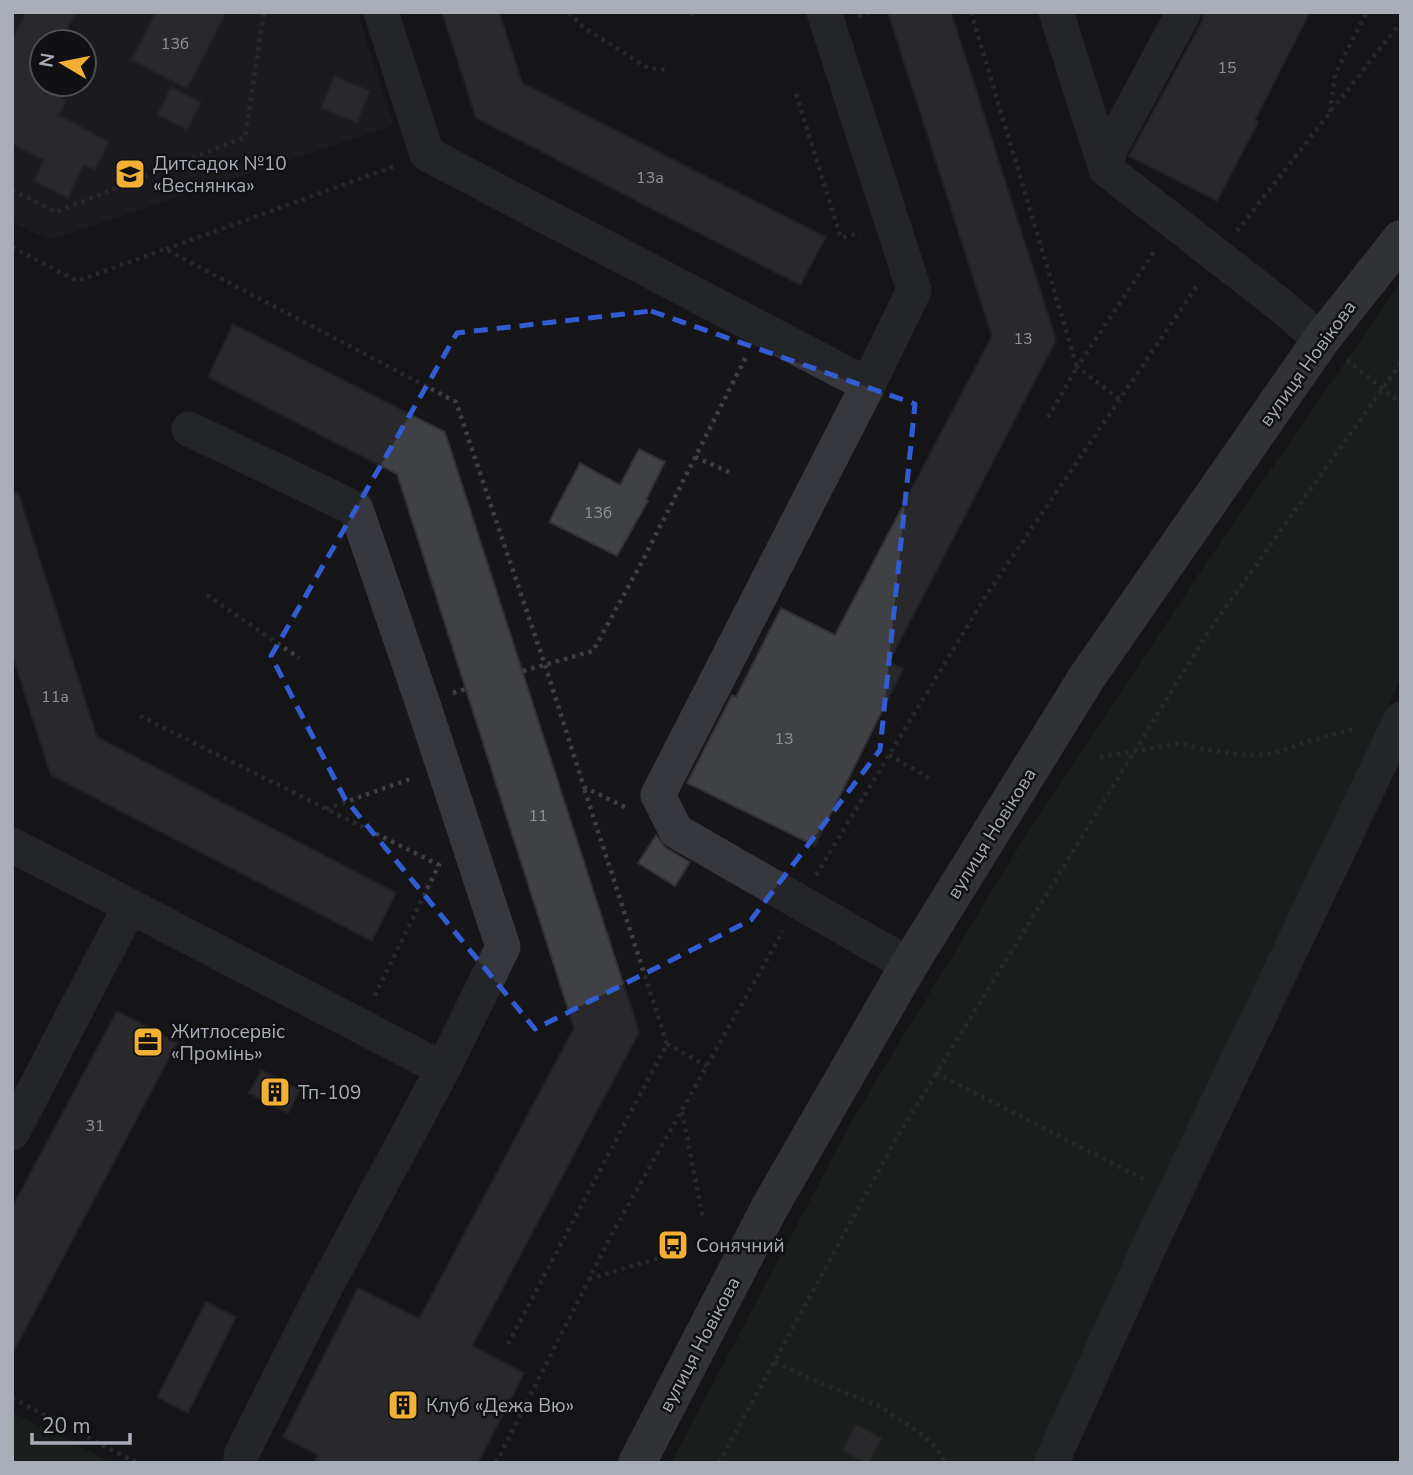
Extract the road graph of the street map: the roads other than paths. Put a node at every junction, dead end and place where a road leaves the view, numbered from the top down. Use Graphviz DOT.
graph roads {
  1 [pos="381,12"];
  2 [pos="824,12"];
  3 [pos="1056,12"];
  4 [pos="1184,12"];
  5 [pos="1106,169"];
  6 [pos="1401,239"];
  7 [pos="1321,340"];
  8 [pos="867,385"];
  9 [pos="189,429"];
  10 [pos="1401,719"];
  11 [pos="12,845"];
  12 [pos="131,906"];
  13 [pos="909,965"];
  14 [pos="443,1069"];
  15 [pos="12,1133"];
  16 [pos="241,1463"];
  17 [pos="637,1463"];
  18 [pos="1051,1463"];
  1 -- 8 [label="lane"];
  2 -- 8 [label="lane"];
  3 -- 5 [label="lane"];
  4 -- 5 [label="lane"];
  5 -- 7 [label="lane"];
  6 -- 7 [label="main road, вулиця Новікова"];
  7 -- 13 [label="main road, вулиця Новікова"];
  8 -- 13 [label="lane"];
  9 -- 14 [label="lane"];
  10 -- 18 [label="lane"];
  11 -- 12 [label="lane"];
  12 -- 14 [label="lane"];
  12 -- 15 [label="lane"];
  13 -- 17 [label="main road, вулиця Новікова"];
  14 -- 16 [label="lane"];
}
